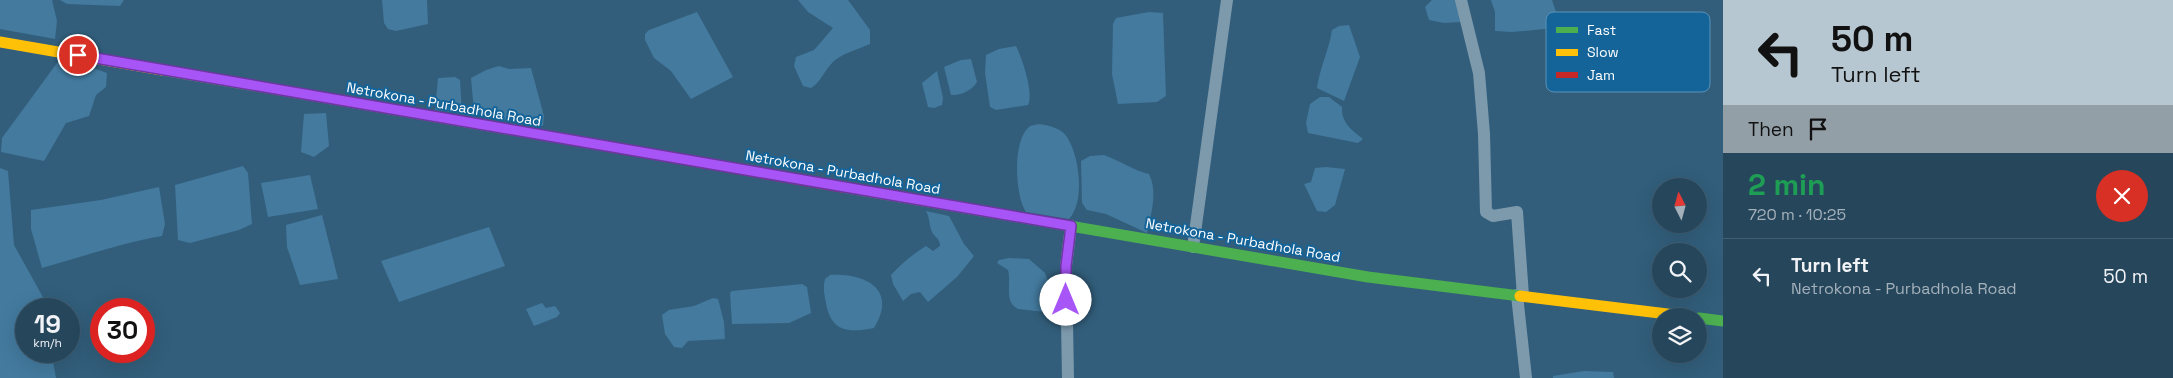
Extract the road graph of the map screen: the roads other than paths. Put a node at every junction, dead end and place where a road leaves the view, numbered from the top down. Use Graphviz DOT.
graph roads {
  1 [pos="1227,0"];
  2 [pos="1461,0"];
  3 [pos="0,42"];
  4 [pos="1071,226"];
  5 [pos="1194,247"];
  6 [pos="1520,296"];
  7 [pos="1652,312"];
  8 [pos="1707,319"];
  9 [pos="1723,320"];
  10 [pos="1068,378"];
  11 [pos="1526,378"];
  1 -- 5 [label="street"];
  2 -- 6 [label="street"];
  3 -- 4 [label="main road, Netrokona - Purbadhola Road"];
  4 -- 5 [label="main road, Netrokona - Purbadhola Road"];
  4 -- 10 [label="street"];
  5 -- 6 [label="main road, Netrokona - Purbadhola Road"];
  6 -- 7 [label="main road, Netrokona - Purbadhola Road"];
  6 -- 11 [label="street"];
  8 -- 9 [label="main road"];
}
